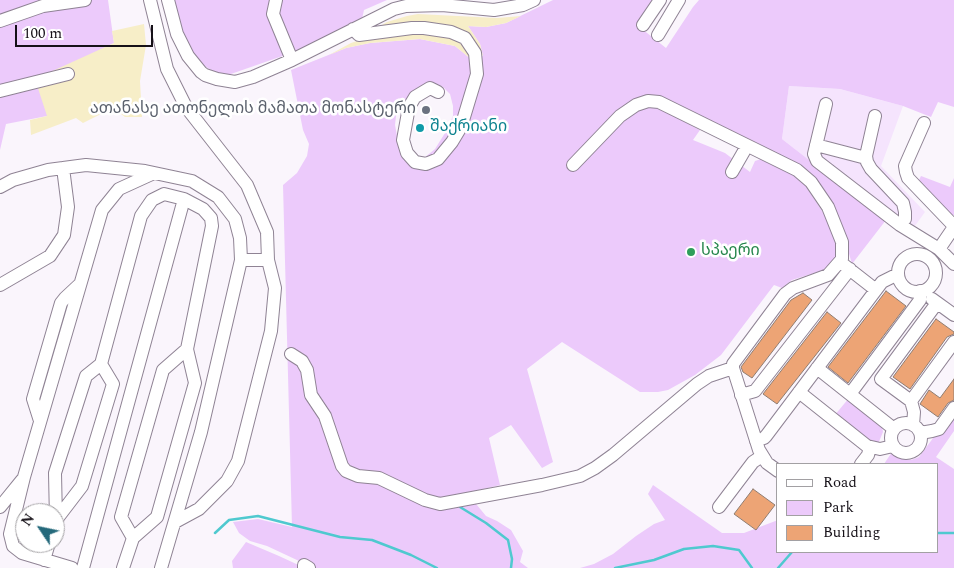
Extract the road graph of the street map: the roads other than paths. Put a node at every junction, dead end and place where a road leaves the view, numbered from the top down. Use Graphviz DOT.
graph roads {
  1 [pos="85,0"];
  2 [pos="150,0"];
  3 [pos="168,0"];
  4 [pos="276,0"];
  5 [pos="534,0"];
  6 [pos="660,0"];
  7 [pos="679,0"];
  8 [pos="0,21"];
  9 [pos="643,25"];
  10 [pos="353,29"];
  11 [pos="658,34"];
  12 [pos="292,60"];
  13 [pos="68,74"];
  14 [pos="0,91"];
  15 [pos="438,92"];
  16 [pos="826,104"];
  17 [pos="875,116"];
  18 [pos="924,123"];
  19 [pos="816,145"];
  20 [pos="748,146"];
  21 [pos="866,158"];
  22 [pos="573,165"];
  23 [pos="63,168"];
  24 [pos="732,172"];
  25 [pos="154,173"];
  26 [pos="0,187"];
  27 [pos="184,200"];
  28 [pos="900,225"];
  29 [pos="954,226"];
  30 [pos="939,249"];
  31 [pos="241,260"];
  32 [pos="268,260"];
  33 [pos="954,264"];
  34 [pos="845,266"];
  35 [pos="898,274"];
  36 [pos="0,285"];
  37 [pos="876,290"];
  38 [pos="923,290"];
  39 [pos="937,303"];
  40 [pos="954,315"];
  41 [pos="954,342"];
  42 [pos="187,348"];
  43 [pos="291,354"];
  44 [pos="101,364"];
  45 [pos="732,368"];
  46 [pos="817,368"];
  47 [pos="799,392"];
  48 [pos="850,394"];
  49 [pos="741,395"];
  50 [pos="911,401"];
  51 [pos="954,408"];
  52 [pos="894,429"];
  53 [pos="917,429"];
  54 [pos="756,441"];
  55 [pos="893,446"];
  56 [pos="870,447"];
  57 [pos="762,456"];
  58 [pos="862,463"];
  59 [pos="776,469"];
  60 [pos="24,477"];
  61 [pos="55,503"];
  62 [pos="0,506"];
  63 [pos="719,507"];
  64 [pos="65,509"];
  65 [pos="174,522"];
  66 [pos="133,538"];
  67 [pos="46,553"];
  68 [pos="44,560"];
  69 [pos="72,568"];
  70 [pos="83,568"];
  71 [pos="123,568"];
  72 [pos="161,568"];
  73 [pos="304,568"];
  74 [pos="309,568"];
  1 -- 8 [label="street"];
  2 -- 32 [label="street"];
  3 -- 12 [label="street"];
  4 -- 12 [label="street"];
  5 -- 10 [label="street"];
  6 -- 9 [label="street"];
  7 -- 11 [label="street"];
  10 -- 12 [label="street"];
  10 -- 15 [label="street"];
  13 -- 14 [label="street"];
  16 -- 19 [label="street"];
  17 -- 21 [label="street"];
  18 -- 29 [label="street"];
  19 -- 21 [label="street"];
  19 -- 28 [label="street"];
  20 -- 22 [label="street"];
  20 -- 24 [label="street"];
  20 -- 34 [label="street"];
  21 -- 28 [label="street"];
  23 -- 25 [label="street"];
  23 -- 26 [label="street"];
  23 -- 36 [label="street"];
  25 -- 31 [label="street"];
  25 -- 60 [label="street"];
  27 -- 42 [label="street"];
  27 -- 44 [label="street"];
  27 -- 70 [label="street"];
  28 -- 30 [label="street"];
  29 -- 30 [label="street"];
  30 -- 33 [label="street"];
  31 -- 32 [label="street"];
  31 -- 65 [label="street"];
  32 -- 65 [label="street"];
  34 -- 37 [label="street"];
  34 -- 45 [label="street"];
  34 -- 49 [label="street"];
  35 -- 37 [label="street"];
  35 -- 38 [label="street"];
  35 -- 38 [label="street"];
  37 -- 46 [label="street"];
  38 -- 39 [label="street"];
  38 -- 48 [label="street"];
  39 -- 40 [label="street"];
  39 -- 50 [label="street"];
  41 -- 50 [label="street"];
  42 -- 66 [label="street"];
  42 -- 66 [label="street"];
  43 -- 45 [label="street"];
  44 -- 61 [label="street"];
  44 -- 64 [label="street"];
  45 -- 49 [label="street"];
  46 -- 47 [label="street"];
  46 -- 48 [label="street"];
  47 -- 54 [label="street"];
  47 -- 56 [label="street"];
  48 -- 52 [label="street"];
  49 -- 54 [label="street"];
  50 -- 53 [label="street"];
  51 -- 53 [label="street"];
  52 -- 53 [label="street"];
  52 -- 55 [label="street"];
  53 -- 55 [label="street"];
  54 -- 57 [label="street"];
  55 -- 56 [label="street"];
  56 -- 58 [label="street"];
  57 -- 59 [label="street"];
  57 -- 63 [label="street"];
  60 -- 62 [label="street"];
  60 -- 68 [label="street"];
  65 -- 72 [label="street"];
  66 -- 71 [label="street"];
  67 -- 68 [label="street"];
  68 -- 69 [label="street"];
  73 -- 74 [label="street"];
}
